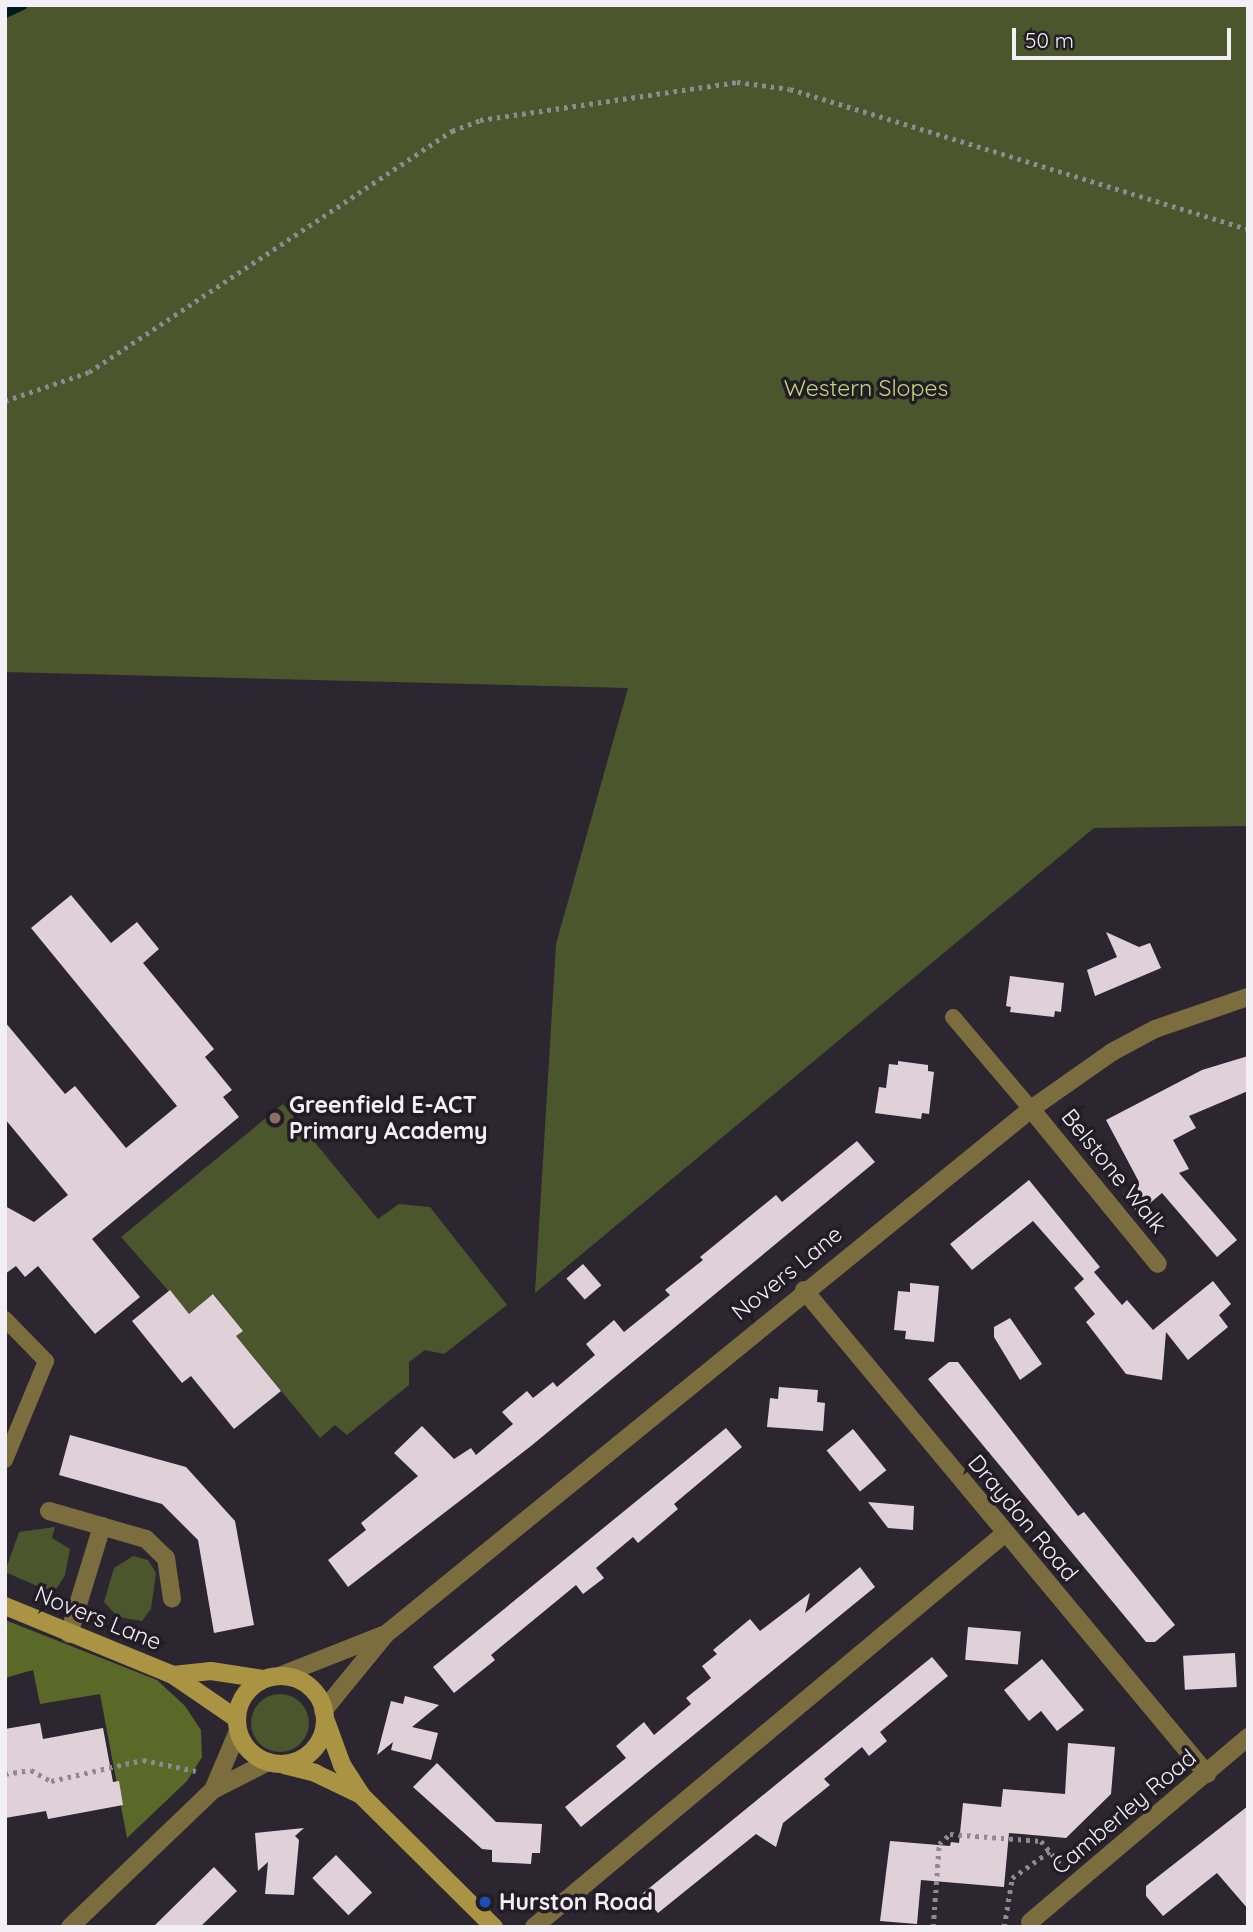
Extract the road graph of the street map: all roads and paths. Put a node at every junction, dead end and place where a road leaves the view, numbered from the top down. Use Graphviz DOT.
graph roads {
  1 [pos="1248,229"];
  2 [pos="5,401"];
  3 [pos="1248,997"];
  4 [pos="953,1017"];
  5 [pos="1031,1109"];
  6 [pos="1158,1264"];
  7 [pos="804,1290"];
  8 [pos="5,1319"];
  9 [pos="5,1460"];
  10 [pos="49,1511"];
  11 [pos="102,1526"];
  12 [pos="1003,1535"];
  13 [pos="172,1599"];
  14 [pos="5,1606"];
  15 [pos="69,1634"];
  16 [pos="386,1634"];
  17 [pos="173,1675"];
  18 [pos="272,1677"];
  19 [pos="324,1715"];
  20 [pos="237,1725"];
  21 [pos="1248,1737"];
  22 [pos="274,1764"];
  23 [pos="5,1774"];
  24 [pos="1207,1774"];
  25 [pos="215,1783"];
  26 [pos="362,1796"];
  27 [pos="1050,1852"];
  28 [pos="1077,1883"];
  29 [pos="1030,1922"];
  30 [pos="70,1927"];
  31 [pos="494,1927"];
  32 [pos="534,1927"];
  33 [pos="933,1927"];
  34 [pos="966,1927"];
  35 [pos="1006,1927"];
  1 -- 2 [label="path"];
  3 -- 5 [label="street, Novers Lane"];
  4 -- 5 [label="lane"];
  5 -- 6 [label="street, Belstone Walk"];
  5 -- 7 [label="street, Novers Lane"];
  7 -- 12 [label="street, Draydon Road"];
  7 -- 16 [label="street, Novers Lane"];
  8 -- 9 [label="lane"];
  10 -- 11 [label="street"];
  11 -- 13 [label="street"];
  11 -- 15 [label="street"];
  12 -- 24 [label="street, Draydon Road"];
  12 -- 32 [label="street"];
  14 -- 15 [label="street, Novers Lane"];
  15 -- 17 [label="street, Novers Lane"];
  16 -- 18 [label="street, Novers Lane"];
  16 -- 19 [label="street, Novers Lane"];
  17 -- 18 [label="street, Novers Lane"];
  17 -- 20 [label="street, Novers Lane"];
  18 -- 19 [label="street"];
  18 -- 20 [label="street"];
  19 -- 22 [label="street"];
  19 -- 26 [label="street"];
  20 -- 22 [label="street"];
  20 -- 25 [label="street"];
  21 -- 24 [label="street, Camberley Road"];
  22 -- 25 [label="street"];
  22 -- 26 [label="street"];
  23 -- 25 [label="path"];
  24 -- 28 [label="street, Camberley Road"];
  25 -- 30 [label="street"];
  26 -- 31 [label="street"];
  27 -- 28 [label="path"];
  27 -- 33 [label="path"];
  27 -- 35 [label="path"];
  28 -- 29 [label="street, Camberley Road"];
  34 -- 35 [label="path"];
}
